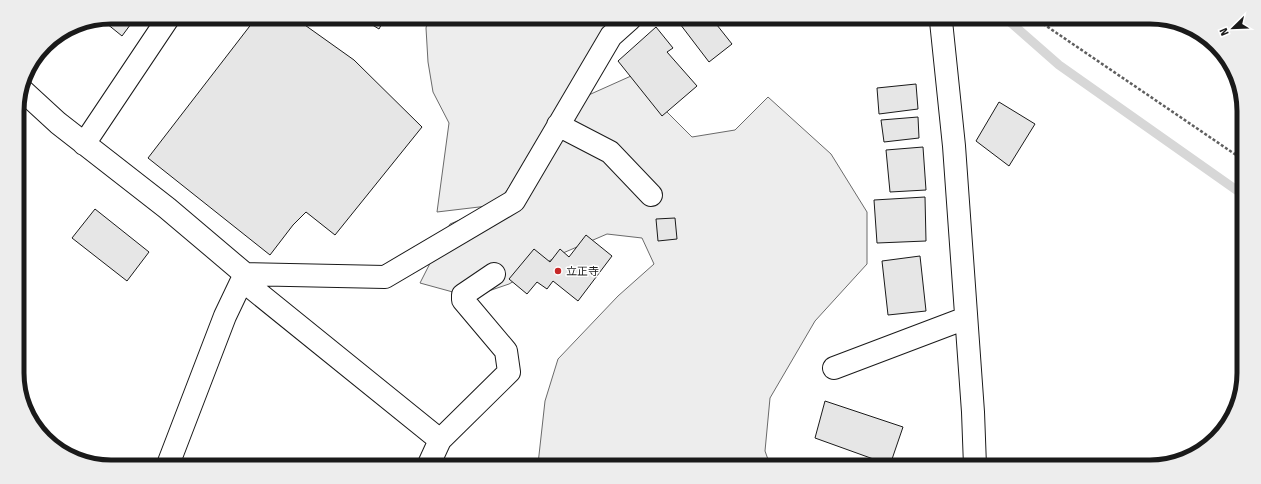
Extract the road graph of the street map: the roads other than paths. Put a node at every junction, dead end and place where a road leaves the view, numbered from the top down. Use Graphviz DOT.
graph roads {
  1 [pos="163,24"];
  2 [pos="625,24"];
  3 [pos="941,24"];
  4 [pos="26,94"];
  5 [pos="558,125"];
  6 [pos="84,144"];
  7 [pos="651,195"];
  8 [pos="494,274"];
  9 [pos="243,277"];
  10 [pos="966,318"];
  11 [pos="834,368"];
  12 [pos="440,440"];
  13 [pos="170,460"];
  14 [pos="431,460"];
  15 [pos="975,460"];
  1 -- 6 [label="street"];
  2 -- 5 [label="street"];
  3 -- 10 [label="street"];
  4 -- 6 [label="street"];
  5 -- 7 [label="street"];
  5 -- 9 [label="street"];
  6 -- 9 [label="street"];
  8 -- 12 [label="street"];
  9 -- 12 [label="street"];
  9 -- 13 [label="street"];
  10 -- 11 [label="street"];
  10 -- 15 [label="street"];
  12 -- 14 [label="street"];
}
